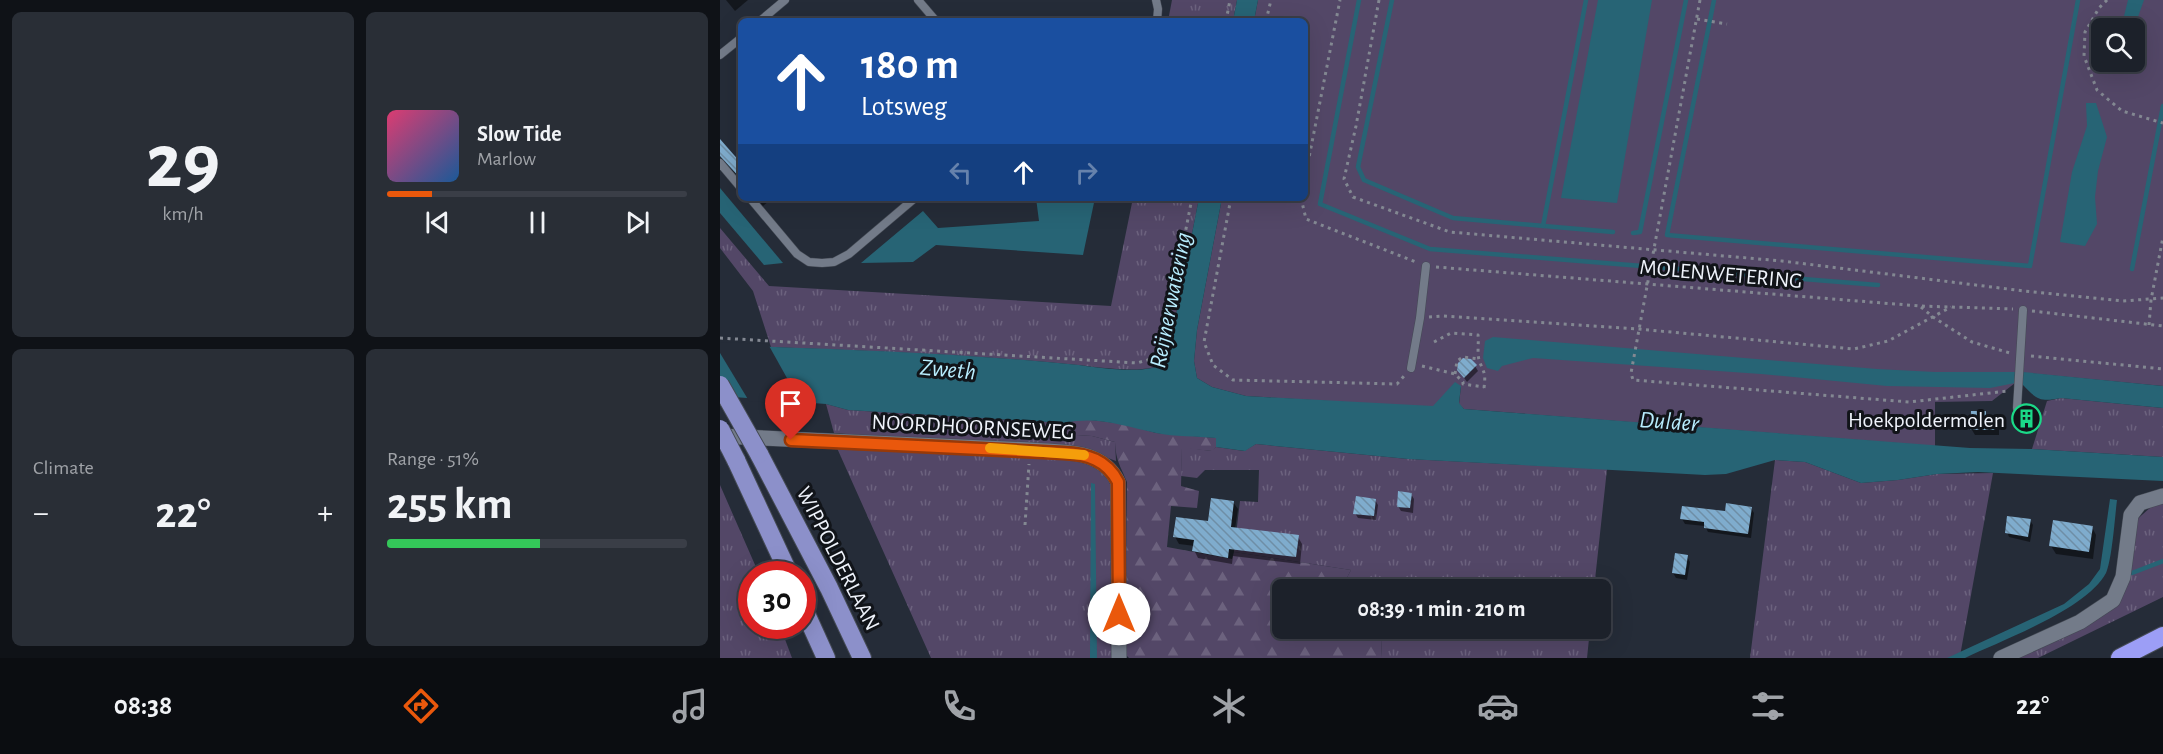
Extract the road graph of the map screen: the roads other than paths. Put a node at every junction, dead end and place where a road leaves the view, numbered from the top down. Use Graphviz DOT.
graph roads {
  1 [pos="785,0"];
  2 [pos="918,0"];
  3 [pos="1156,0"];
  4 [pos="764,18"];
  5 [pos="933,18"];
  6 [pos="1157,18"];
  7 [pos="738,40"];
  8 [pos="720,55"];
  9 [pos="720,163"];
  10 [pos="738,184"];
  11 [pos="753,201"];
  12 [pos="911,201"];
  13 [pos="1426,266"];
  14 [pos="2023,310"];
  15 [pos="1411,365"];
  16 [pos="720,385"];
  17 [pos="2017,408"];
  18 [pos="720,429"];
  19 [pos="720,436"];
  20 [pos="2163,496"];
  21 [pos="783,561"];
  22 [pos="816,636"];
  23 [pos="2163,636"];
  24 [pos="826,658"];
  25 [pos="862,658"];
  26 [pos="1119,658"];
  27 [pos="2001,658"];
  28 [pos="2120,658"];
  1 -- 4 [label="lane"];
  2 -- 5 [label="lane"];
  3 -- 6 [label="lane"];
  7 -- 8 [label="lane"];
  9 -- 10 [label="lane"];
  11 -- 12 [label="lane"];
  13 -- 15 [label="lane"];
  14 -- 17 [label="lane"];
  16 -- 25 [label="main road, WIPPOLDERLAAN, bridge"];
  18 -- 21 [label="main road, bridge"];
  19 -- 26 [label="street, NOORDHOORNSEWEG"];
  20 -- 27 [label="street"];
  22 -- 24 [label="main road"];
  23 -- 28 [label="highway"];
}
